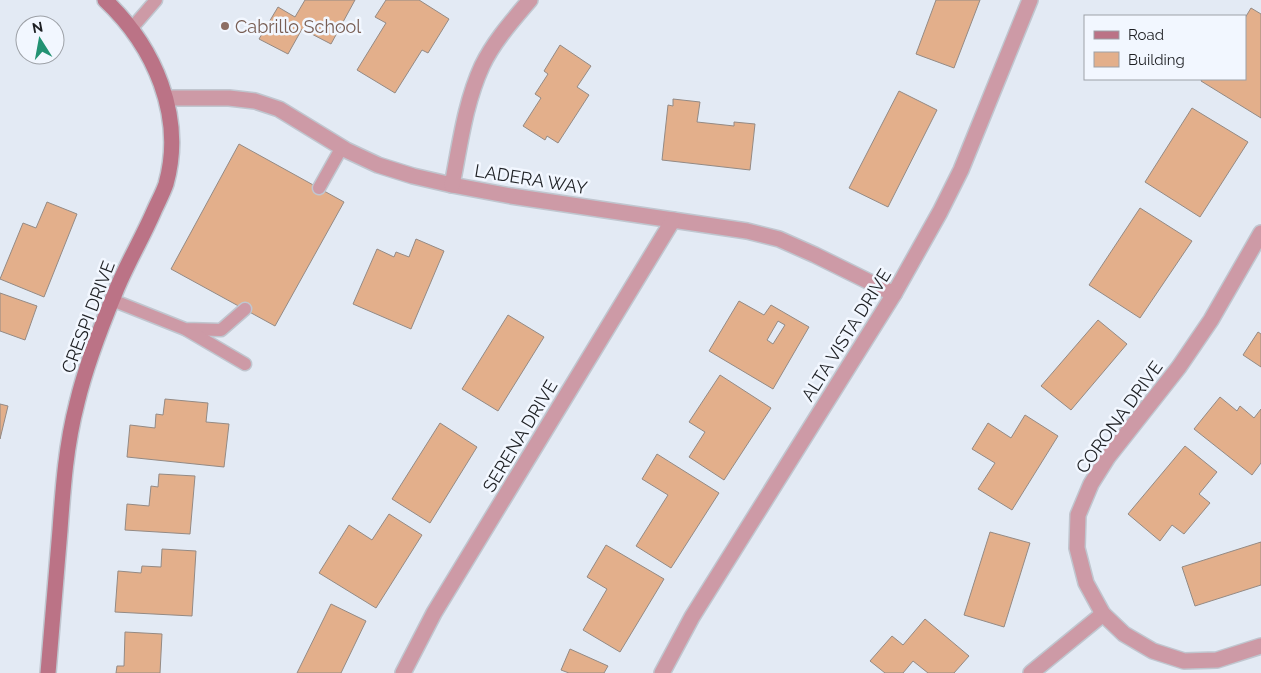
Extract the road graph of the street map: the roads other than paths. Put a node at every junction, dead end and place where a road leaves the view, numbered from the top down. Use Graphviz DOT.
graph roads {
  1 [pos="105,0"];
  2 [pos="156,0"];
  3 [pos="530,0"];
  4 [pos="1030,0"];
  5 [pos="131,29"];
  6 [pos="166,98"];
  7 [pos="342,147"];
  8 [pos="452,185"];
  9 [pos="319,188"];
  10 [pos="673,220"];
  11 [pos="1261,233"];
  12 [pos="894,294"];
  13 [pos="112,300"];
  14 [pos="245,309"];
  15 [pos="185,329"];
  16 [pos="245,364"];
  17 [pos="1103,614"];
  18 [pos="1261,646"];
  19 [pos="48,673"];
  20 [pos="403,673"];
  21 [pos="662,673"];
  22 [pos="1032,673"];
  1 -- 5 [label="street, CRESPI DRIVE"];
  2 -- 5 [label="lane"];
  3 -- 8 [label="street"];
  4 -- 12 [label="street, ALTA VISTA DRIVE"];
  5 -- 6 [label="street, CRESPI DRIVE"];
  6 -- 7 [label="street, LADERA WAY"];
  6 -- 13 [label="street, CRESPI DRIVE"];
  7 -- 8 [label="street, LADERA WAY"];
  7 -- 9 [label="lane"];
  8 -- 10 [label="street, LADERA WAY"];
  10 -- 12 [label="street, LADERA WAY"];
  10 -- 20 [label="street, SERENA DRIVE"];
  11 -- 17 [label="street, CORONA DRIVE"];
  12 -- 21 [label="street, ALTA VISTA DRIVE"];
  13 -- 15 [label="lane"];
  13 -- 19 [label="street, CRESPI DRIVE"];
  14 -- 15 [label="lane"];
  15 -- 16 [label="lane"];
  17 -- 18 [label="street, CORONA DRIVE"];
  17 -- 22 [label="street"];
}
